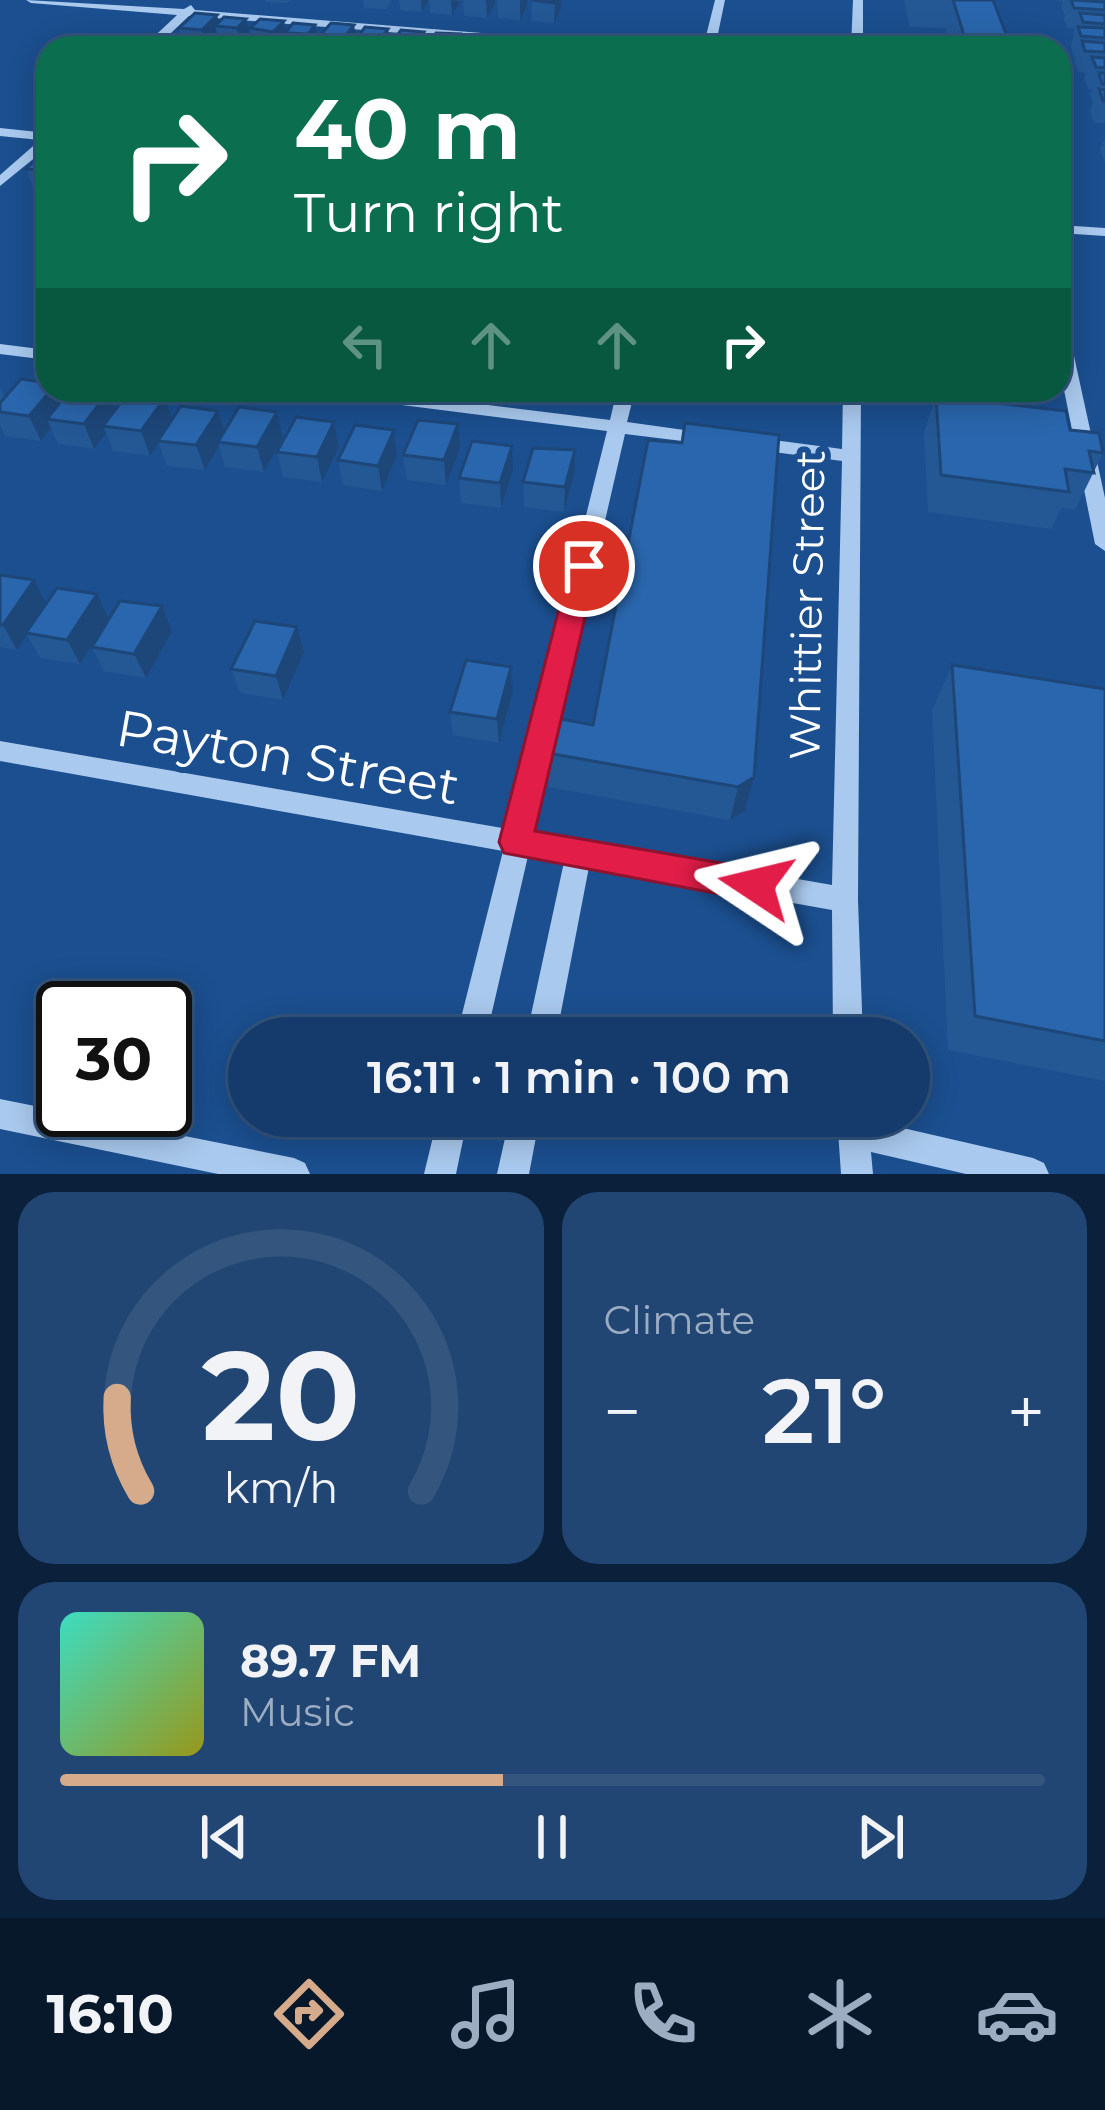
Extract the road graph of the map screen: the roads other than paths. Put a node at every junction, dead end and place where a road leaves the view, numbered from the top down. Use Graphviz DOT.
graph roads {
  1 [pos="32,0"];
  2 [pos="200,0"];
  3 [pos="721,0"];
  4 [pos="858,0"];
  5 [pos="187,12"];
  6 [pos="161,36"];
  7 [pos="484,36"];
  8 [pos="712,36"];
  9 [pos="857,36"];
  10 [pos="0,132"];
  11 [pos="36,136"];
  12 [pos="36,149"];
  13 [pos="0,182"];
  14 [pos="1071,230"];
  15 [pos="1105,232"];
  16 [pos="0,350"];
  17 [pos="36,354"];
  18 [pos="1071,381"];
  19 [pos="418,402"];
  20 [pos="623,402"];
  21 [pos="852,402"];
  22 [pos="617,427"];
  23 [pos="850,456"];
  24 [pos="1105,544"];
  25 [pos="0,751"];
  26 [pos="516,842"];
  27 [pos="579,854"];
  28 [pos="844,901"];
  29 [pos="476,1017"];
  30 [pos="545,1017"];
  31 [pos="847,1017"];
  32 [pos="0,1114"];
  33 [pos="448,1137"];
  34 [pos="521,1137"];
  35 [pos="853,1137"];
  36 [pos="899,1137"];
  37 [pos="294,1174"];
  38 [pos="440,1174"];
  39 [pos="513,1174"];
  40 [pos="857,1174"];
  41 [pos="1033,1174"];
  1 -- 5 [label="street"];
  2 -- 5 [label="street"];
  3 -- 8 [label="street"];
  4 -- 9 [label="street"];
  5 -- 6 [label="street"];
  5 -- 7 [label="street"];
  10 -- 11 [label="street"];
  12 -- 13 [label="street"];
  14 -- 15 [label="street"];
  16 -- 17 [label="street"];
  18 -- 24 [label="street"];
  19 -- 22 [label="street"];
  20 -- 22 [label="street"];
  21 -- 23 [label="street, Whittier Street"];
  22 -- 23 [label="street"];
  22 -- 26 [label="street"];
  23 -- 28 [label="street, Whittier Street"];
  25 -- 26 [label="street, Payton Street"];
  26 -- 27 [label="street, Payton Street"];
  26 -- 29 [label="street"];
  27 -- 28 [label="street, Payton Street"];
  27 -- 30 [label="street"];
  28 -- 31 [label="street, Whittier Street"];
  32 -- 37 [label="street"];
  33 -- 38 [label="street"];
  34 -- 39 [label="street"];
  35 -- 40 [label="street"];
  36 -- 41 [label="street"];
}
